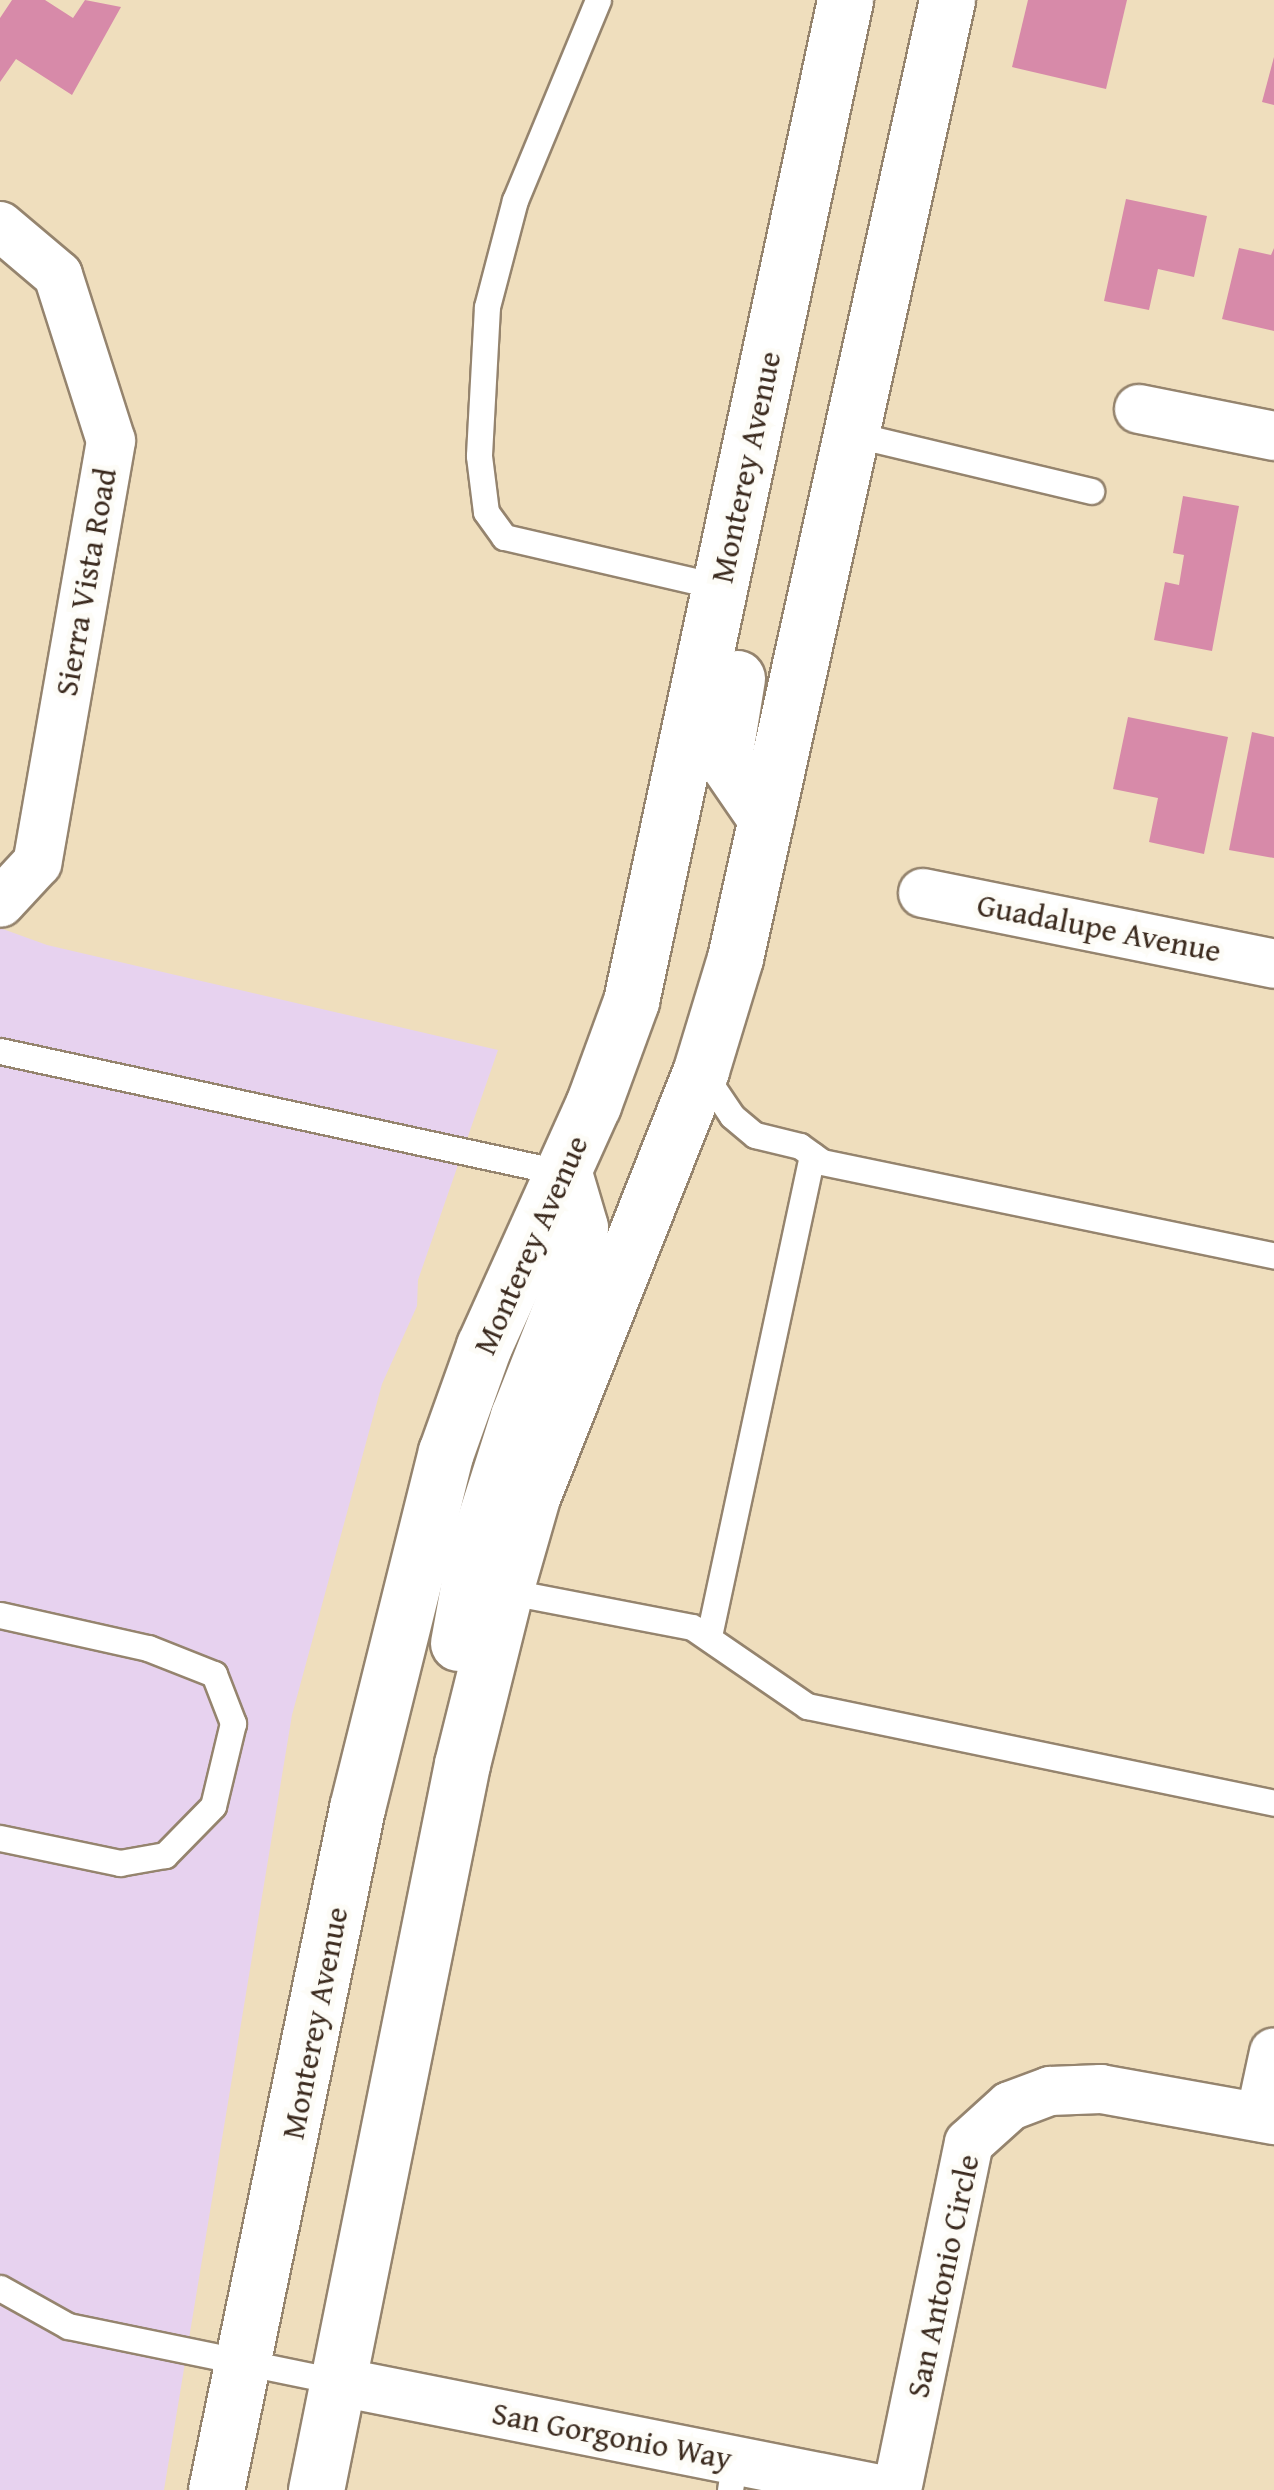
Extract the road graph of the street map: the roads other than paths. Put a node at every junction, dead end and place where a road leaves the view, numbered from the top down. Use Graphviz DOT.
graph roads {
  1 [pos="598,0"];
  2 [pos="845,0"];
  3 [pos="948,0"];
  4 [pos="0,226"];
  5 [pos="1139,409"];
  6 [pos="852,434"];
  7 [pos="1274,436"];
  8 [pos="1091,491"];
  9 [pos="720,587"];
  10 [pos="766,820"];
  11 [pos="923,893"];
  12 [pos="3,903"];
  13 [pos="1274,964"];
  14 [pos="0,1051"];
  15 [pos="701,1070"];
  16 [pos="812,1155"];
  17 [pos="564,1172"];
  18 [pos="1274,1256"];
  19 [pos="505,1591"];
  20 [pos="0,1615"];
  21 [pos="709,1636"];
  22 [pos="462,1764"];
  23 [pos="1274,1804"];
  24 [pos="0,1838"];
  25 [pos="1274,2052"];
  26 [pos="1267,2119"];
  27 [pos="0,2288"];
  28 [pos="244,2363"];
  29 [pos="340,2382"];
  30 [pos="732,2475"];
  31 [pos="216,2490"];
  32 [pos="316,2490"];
  33 [pos="884,2490"];
  34 [pos="897,2490"];
  1 -- 9 [label="lane"];
  2 -- 9 [label="main road, Monterey Avenue"];
  3 -- 6 [label="main road"];
  4 -- 12 [label="street, Sierra Vista Road"];
  5 -- 7 [label="street"];
  6 -- 8 [label="lane"];
  6 -- 10 [label="main road"];
  9 -- 10 [label="main road"];
  9 -- 17 [label="main road, Monterey Avenue"];
  10 -- 15 [label="main road"];
  11 -- 13 [label="street, Guadalupe Avenue"];
  14 -- 17 [label="lane"];
  15 -- 16 [label="lane"];
  15 -- 19 [label="main road"];
  16 -- 18 [label="lane"];
  16 -- 21 [label="lane"];
  17 -- 22 [label="main road"];
  17 -- 28 [label="main road, Monterey Avenue"];
  19 -- 21 [label="lane"];
  19 -- 22 [label="main road"];
  20 -- 24 [label="lane"];
  21 -- 23 [label="lane"];
  22 -- 29 [label="main road"];
  25 -- 26 [label="street"];
  26 -- 34 [label="street, San Antonio Circle"];
  27 -- 28 [label="lane"];
  28 -- 29 [label="lane"];
  28 -- 31 [label="main road, Monterey Avenue"];
  29 -- 30 [label="street, San Gorgonio Way"];
  29 -- 32 [label="main road"];
  30 -- 33 [label="street, San Gorgonio Way"];
}
